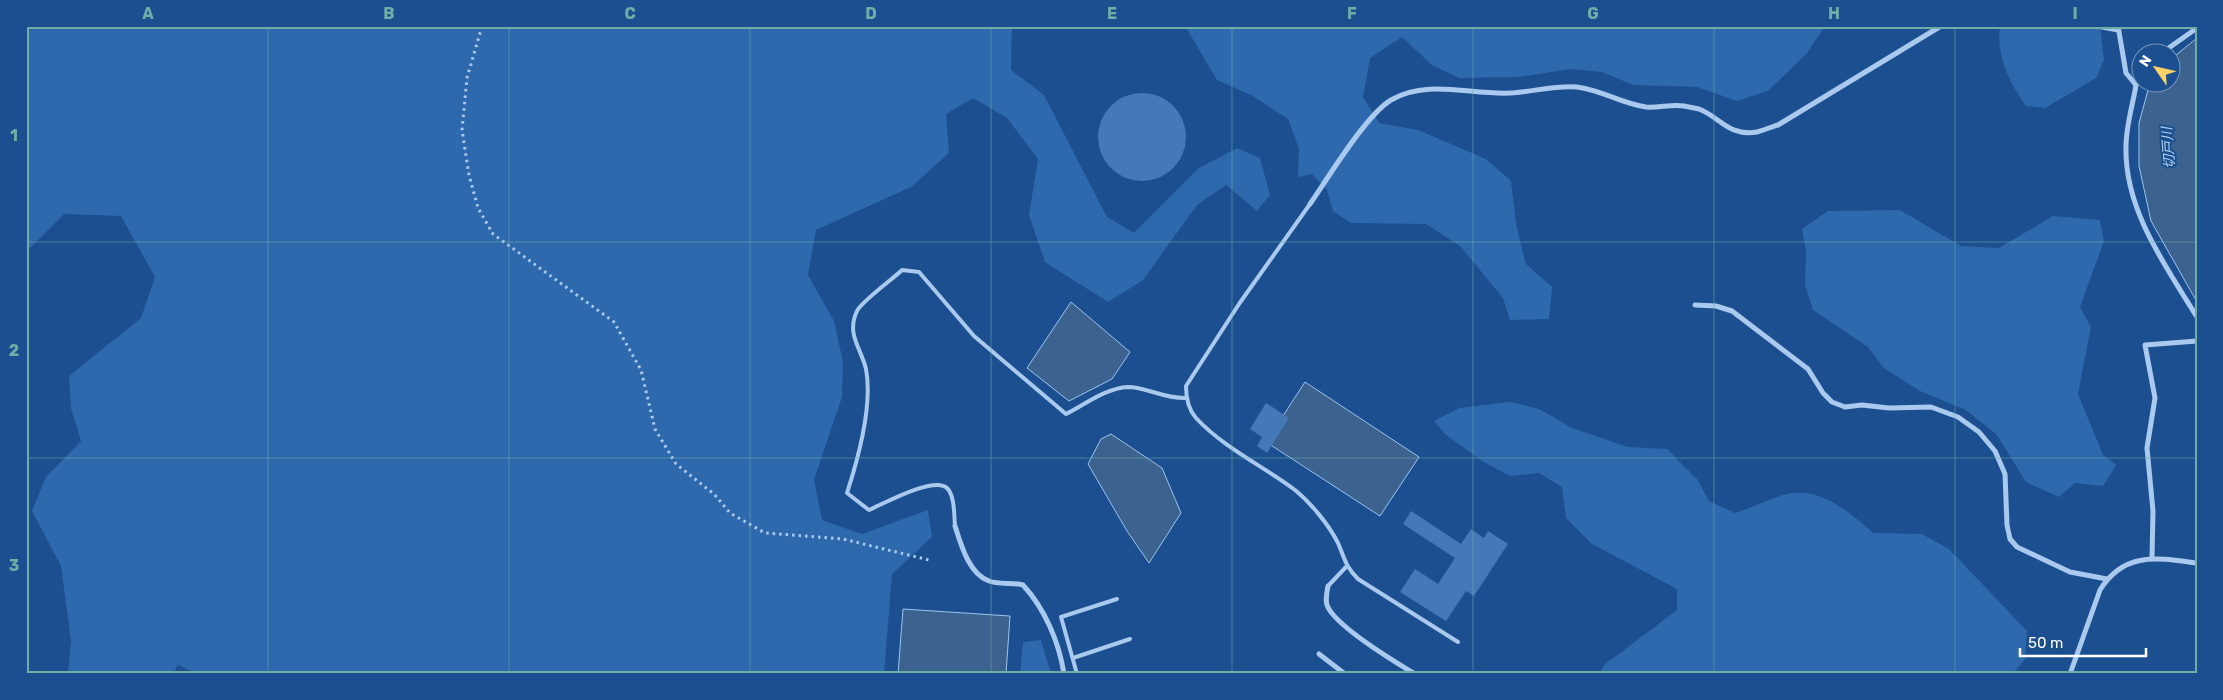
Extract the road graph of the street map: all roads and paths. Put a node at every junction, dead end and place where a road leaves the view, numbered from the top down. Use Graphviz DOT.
graph roads {
  1 [pos="482,26"];
  2 [pos="1941,26"];
  3 [pos="2097,26"];
  4 [pos="2118,28"];
  5 [pos="2197,28"];
  6 [pos="2177,42"];
  7 [pos="2130,78"];
  8 [pos="2135,92"];
  9 [pos="1310,204"];
  10 [pos="1695,305"];
  11 [pos="2197,317"];
  12 [pos="2197,341"];
  13 [pos="1186,398"];
  14 [pos="955,526"];
  15 [pos="2152,558"];
  16 [pos="928,560"];
  17 [pos="2197,563"];
  18 [pos="1346,567"];
  19 [pos="2107,579"];
  20 [pos="1328,586"];
  21 [pos="1117,599"];
  22 [pos="1130,639"];
  23 [pos="1458,642"];
  24 [pos="1319,654"];
  25 [pos="1073,658"];
  26 [pos="1064,674"];
  27 [pos="1077,674"];
  28 [pos="1345,674"];
  29 [pos="1415,674"];
  30 [pos="2070,674"];
  1 -- 16 [label="path"];
  2 -- 9 [label="street"];
  3 -- 4 [label="street"];
  4 -- 7 [label="street"];
  5 -- 6 [label="street"];
  8 -- 11 [label="street"];
  9 -- 13 [label="lane"];
  10 -- 19 [label="street"];
  12 -- 15 [label="street"];
  13 -- 14 [label="lane"];
  13 -- 18 [label="lane"];
  14 -- 26 [label="street"];
  15 -- 17 [label="street"];
  15 -- 19 [label="street"];
  18 -- 20 [label="lane"];
  18 -- 23 [label="lane"];
  19 -- 30 [label="street"];
  20 -- 29 [label="street"];
  21 -- 25 [label="lane"];
  22 -- 25 [label="lane"];
  24 -- 28 [label="street"];
  25 -- 27 [label="lane"];
}
